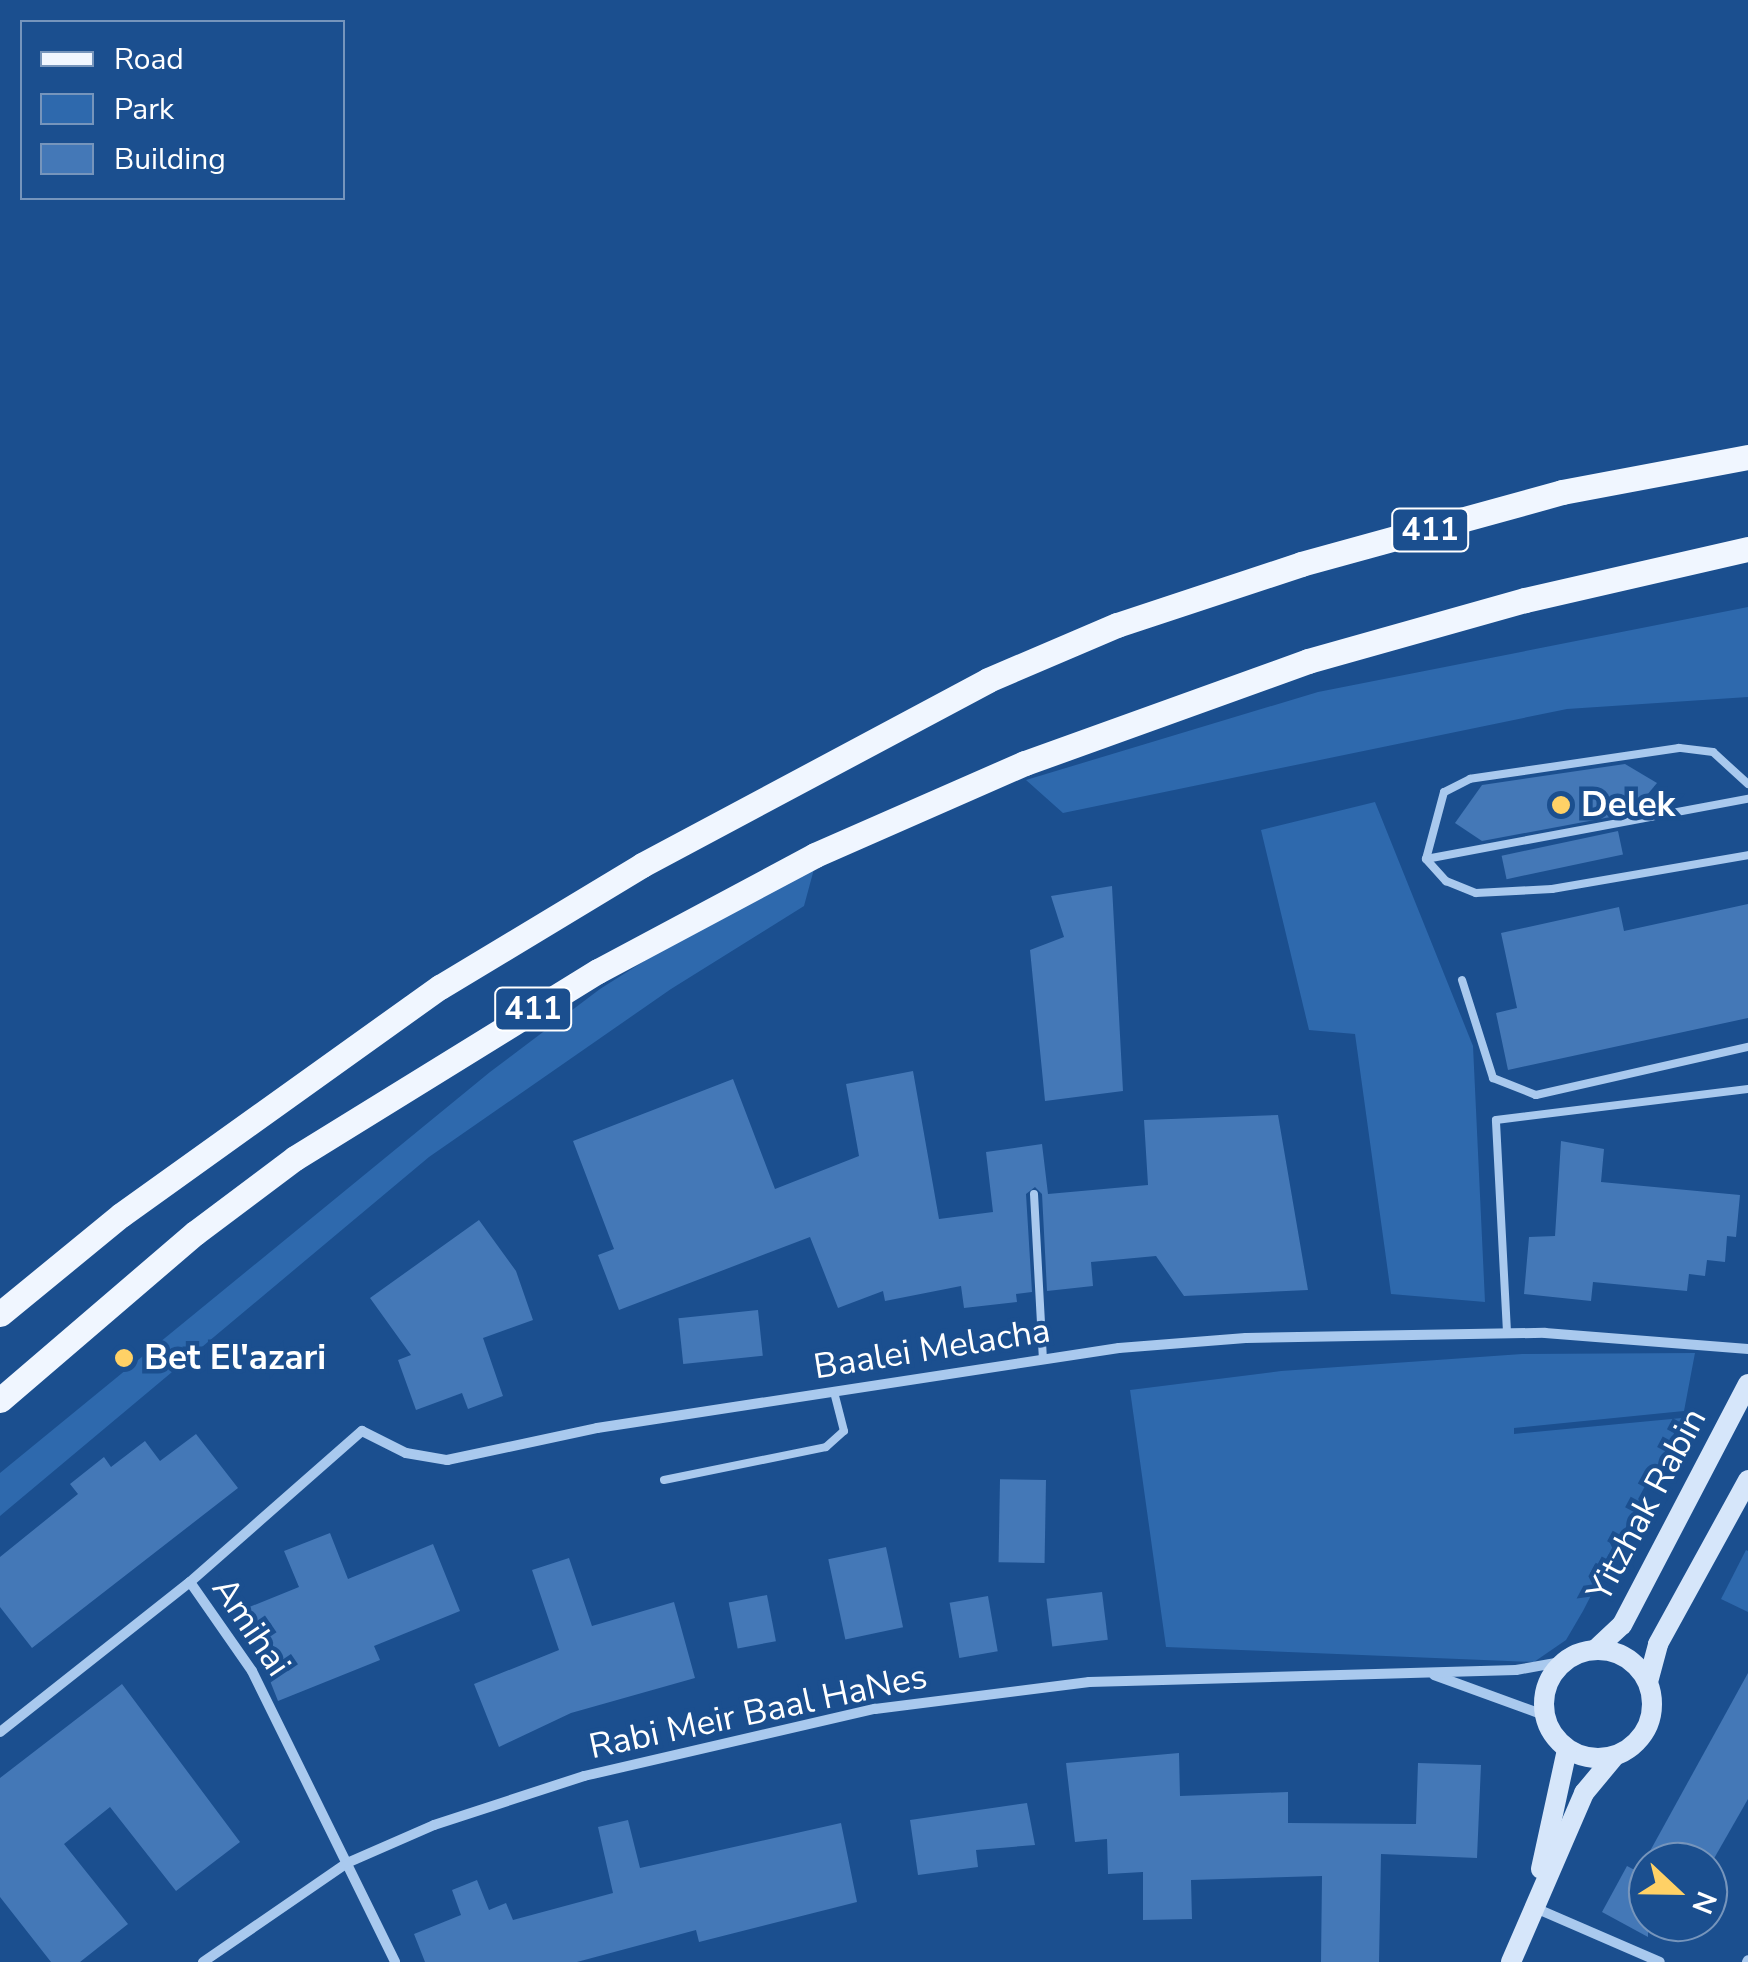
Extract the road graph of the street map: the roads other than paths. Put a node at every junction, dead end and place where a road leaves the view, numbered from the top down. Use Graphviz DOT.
graph roads {
  1 [pos="1748,457"];
  2 [pos="1748,549"];
  3 [pos="1748,784"];
  4 [pos="1748,798"];
  5 [pos="1748,855"];
  6 [pos="1426,858"];
  7 [pos="1462,980"];
  8 [pos="1748,1048"];
  9 [pos="1748,1089"];
  10 [pos="1034,1194"];
  11 [pos="41,1283"];
  12 [pos="0,1302"];
  13 [pos="0,1314"];
  14 [pos="1507,1332"];
  15 [pos="1748,1349"];
  16 [pos="1043,1360"];
  17 [pos="1748,1384"];
  18 [pos="834,1392"];
  19 [pos="0,1400"];
  20 [pos="664,1480"];
  21 [pos="1748,1480"];
  22 [pos="190,1582"];
  23 [pos="1596,1649"];
  24 [pos="1561,1662"];
  25 [pos="1429,1672"];
  26 [pos="1648,1682"];
  27 [pos="1544,1715"];
  28 [pos="0,1732"];
  29 [pos="1567,1750"];
  30 [pos="1614,1757"];
  31 [pos="347,1863"];
  32 [pos="1534,1901"];
  33 [pos="203,1962"];
  34 [pos="395,1962"];
  35 [pos="1512,1962"];
  36 [pos="1660,1962"];
  1 -- 11 [label="main road, 411"];
  2 -- 19 [label="main road, 411"];
  3 -- 6 [label="lane"];
  4 -- 6 [label="lane"];
  5 -- 6 [label="lane"];
  7 -- 8 [label="lane"];
  9 -- 14 [label="lane"];
  10 -- 16 [label="lane"];
  11 -- 12 [label="main road"];
  11 -- 13 [label="main road, 411"];
  14 -- 15 [label="street, Baalei Melacha"];
  14 -- 16 [label="street, Baalei Melacha"];
  16 -- 18 [label="street, Baalei Melacha"];
  17 -- 23 [label="street, Yitzhak Rabin"];
  18 -- 20 [label="lane"];
  18 -- 22 [label="street, Baalei Melacha"];
  21 -- 26 [label="street"];
  22 -- 28 [label="street, Amihai"];
  22 -- 31 [label="street, Amihai"];
  23 -- 24 [label="street"];
  23 -- 26 [label="street"];
  24 -- 25 [label="street, Rabi Meir Baal HaNes"];
  24 -- 27 [label="street"];
  25 -- 27 [label="street, Rabi Meir Baal HaNes"];
  25 -- 31 [label="street, Rabi Meir Baal HaNes"];
  26 -- 30 [label="street"];
  27 -- 29 [label="street"];
  29 -- 30 [label="street"];
  29 -- 32 [label="street"];
  30 -- 32 [label="street"];
  31 -- 33 [label="street, Rabi Meir Baal HaNes"];
  31 -- 34 [label="street, Amihai"];
  32 -- 35 [label="street"];
  32 -- 36 [label="street"];
}
